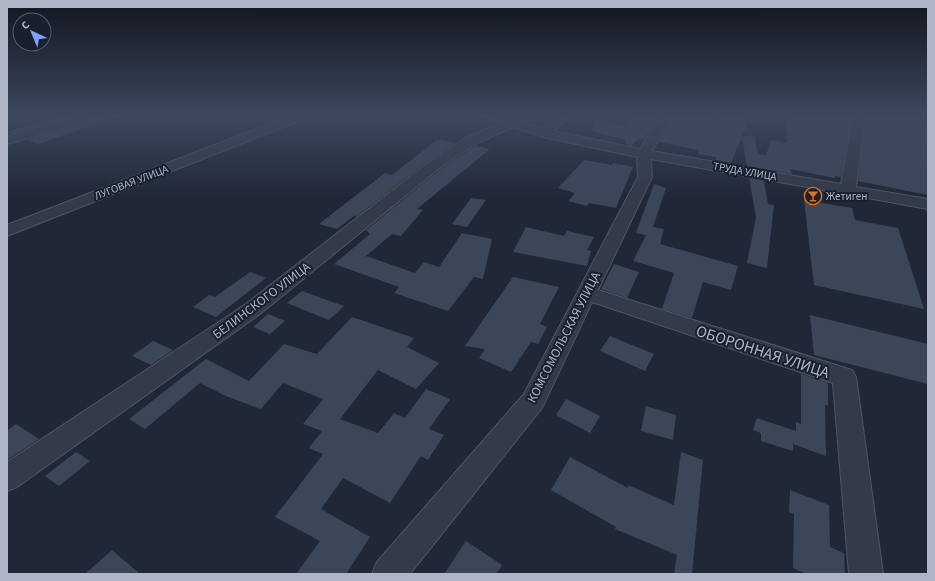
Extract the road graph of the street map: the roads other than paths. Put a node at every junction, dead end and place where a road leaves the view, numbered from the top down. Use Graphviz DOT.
graph roads {
  1 [pos="231,143"];
  2 [pos="467,143"];
  3 [pos="592,143"];
  4 [pos="651,143"];
  5 [pos="854,143"];
  6 [pos="644,154"];
  7 [pos="848,188"];
  8 [pos="928,204"];
  9 [pos="7,231"];
  10 [pos="586,293"];
  11 [pos="7,478"];
  12 [pos="389,574"];
  13 [pos="866,574"];
  1 -- 9 [label="street, ЛУГОВАЯ УЛИЦА"];
  2 -- 11 [label="street, БЕЛИНСКОГО УЛИЦА"];
  3 -- 6 [label="street, ТРУДА УЛИЦА"];
  4 -- 6 [label="street"];
  5 -- 7 [label="street"];
  6 -- 7 [label="street, ТРУДА УЛИЦА"];
  6 -- 10 [label="street, КОМСОМОЛЬСКАЯ УЛИЦА"];
  7 -- 8 [label="street, ТРУДА УЛИЦА"];
  10 -- 12 [label="street, КОМСОМОЛЬСКАЯ УЛИЦА"];
  10 -- 13 [label="street, ОБОРОННАЯ УЛИЦА"];
}
